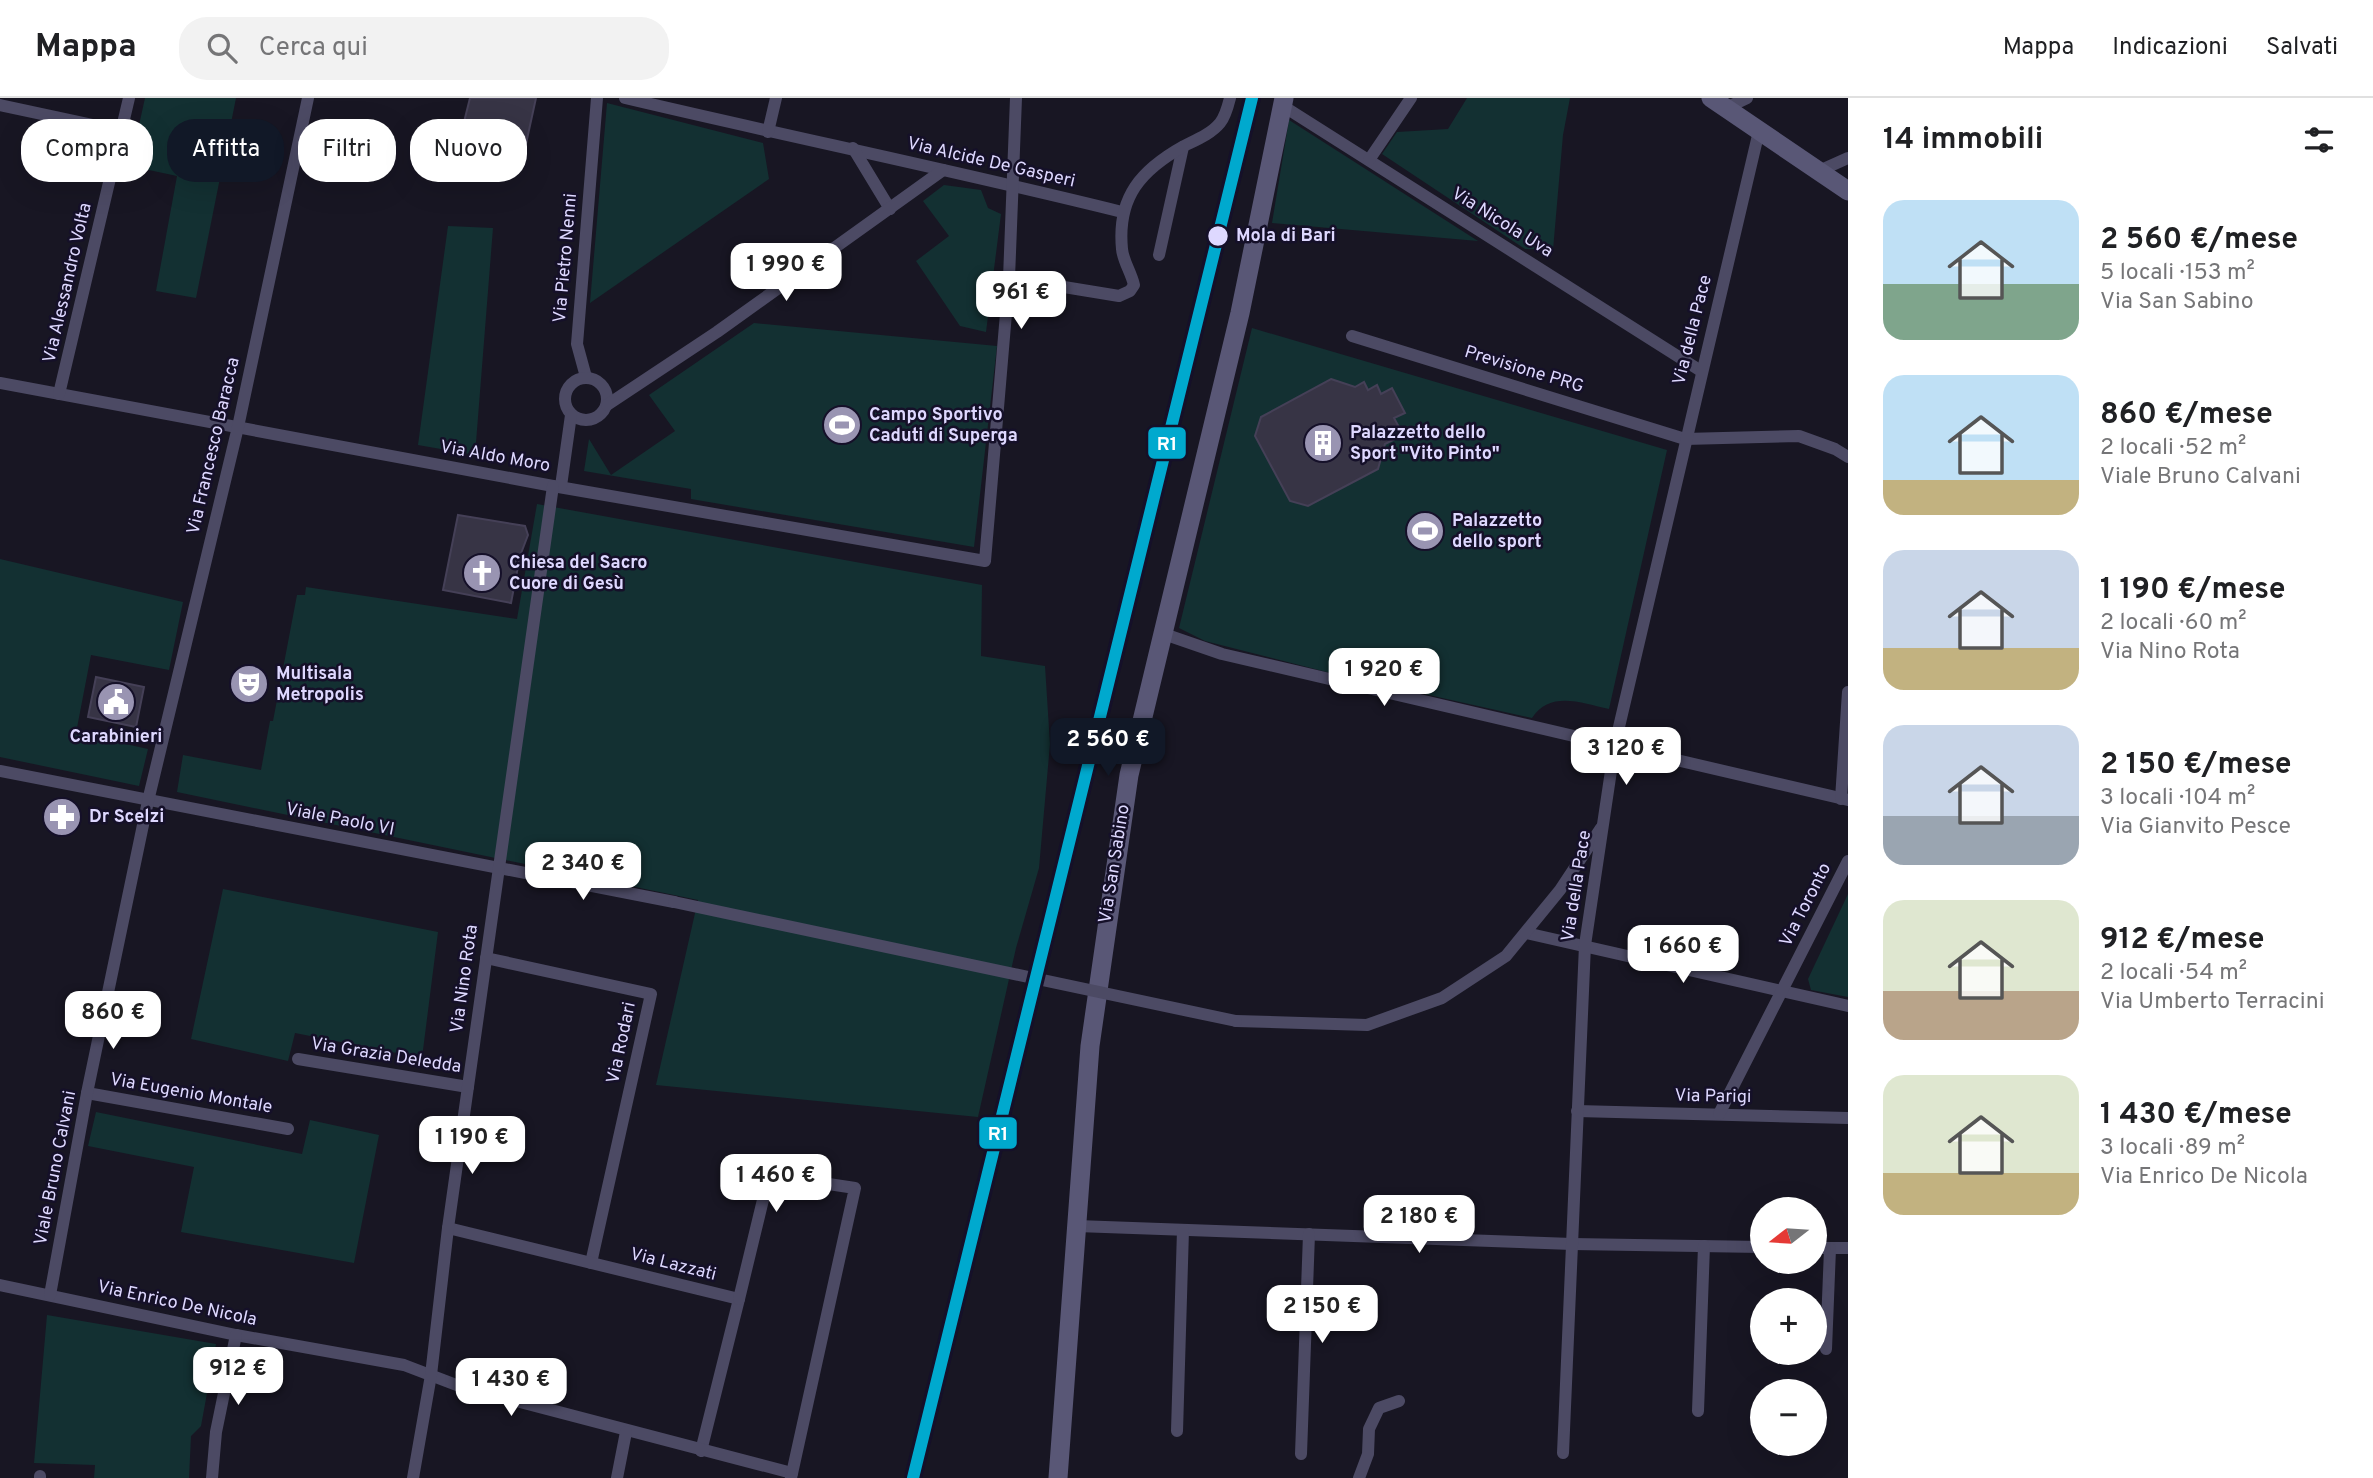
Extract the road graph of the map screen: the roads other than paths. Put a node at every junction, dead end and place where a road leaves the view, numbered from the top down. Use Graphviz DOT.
graph roads {
  1 [pos="129,98"];
  2 [pos="308,98"];
  3 [pos="597,98"];
  4 [pos="628,98"];
  5 [pos="776,98"];
  6 [pos="1016,98"];
  7 [pos="1230,98"];
  8 [pos="1411,98"];
  9 [pos="1747,98"];
  10 [pos="1283,102"];
  11 [pos="18,103"];
  12 [pos="1719,103"];
  13 [pos="0,105"];
  14 [pos="77,119"];
  15 [pos="124,119"];
  16 [pos="1759,131"];
  17 [pos="768,132"];
  18 [pos="1182,147"];
  19 [pos="853,148"];
  20 [pos="1848,158"];
  21 [pos="1369,160"];
  22 [pos="943,170"];
  23 [pos="1819,171"];
  24 [pos="109,182"];
  25 [pos="1013,185"];
  26 [pos="1848,191"];
  27 [pos="890,209"];
  28 [pos="1122,212"];
  29 [pos="1158,255"];
  30 [pos="1009,278"];
  31 [pos="1352,336"];
  32 [pos="1701,371"];
  33 [pos="586,377"];
  34 [pos="0,383"];
  35 [pos="60,394"];
  36 [pos="607,405"];
  37 [pos="574,417"];
  38 [pos="237,427"];
  39 [pos="1685,439"];
  40 [pos="1848,457"];
  41 [pos="561,487"];
  42 [pos="1164,634"];
  43 [pos="1848,692"];
  44 [pos="1615,744"];
  45 [pos="0,771"];
  46 [pos="1845,800"];
  47 [pos="148,802"];
  48 [pos="1605,822"];
  49 [pos="1848,861"];
  50 [pos="498,869"];
  51 [pos="1526,933"];
  52 [pos="1585,945"];
  53 [pos="486,958"];
  54 [pos="1781,991"];
  55 [pos="1848,1006"];
  56 [pos="299,1059"];
  57 [pos="468,1087"];
  58 [pos="87,1093"];
  59 [pos="1577,1111"];
  60 [pos="1719,1114"];
  61 [pos="1848,1118"];
  62 [pos="288,1129"];
  63 [pos="1077,1226"];
  64 [pos="448,1228"];
  65 [pos="1183,1230"];
  66 [pos="1309,1234"];
  67 [pos="1572,1244"];
  68 [pos="1704,1246"];
  69 [pos="1750,1247"];
  70 [pos="1830,1248"];
  71 [pos="1848,1248"];
  72 [pos="592,1264"];
  73 [pos="0,1285"];
  74 [pos="50,1294"];
  75 [pos="738,1299"];
  76 [pos="1827,1324"];
  77 [pos="236,1335"];
  78 [pos="431,1375"];
  79 [pos="1399,1401"];
  80 [pos="1698,1411"];
  81 [pos="1177,1431"];
  82 [pos="626,1432"];
  83 [pos="701,1451"];
  84 [pos="1563,1453"];
  85 [pos="1301,1454"];
  86 [pos="792,1475"];
  87 [pos="212,1478"];
  88 [pos="413,1478"];
  89 [pos="617,1478"];
  90 [pos="1058,1478"];
  91 [pos="1359,1478"];
  1 -- 15 [label="street, Via Alessandro Volta"];
  2 -- 38 [label="street, Via Francesco Baracca"];
  3 -- 33 [label="street, Via Pietro Nenni"];
  4 -- 17 [label="street, Via Alcide De Gasperi"];
  5 -- 17 [label="street"];
  6 -- 25 [label="street"];
  7 -- 18 [label="street"];
  8 -- 21 [label="street"];
  9 -- 12 [label="street"];
  10 -- 21 [label="street, Via Nicola Uva"];
  10 -- 42 [label="street, Via San Sabino"];
  11 -- 13 [label="street"];
  11 -- 14 [label="street"];
  12 -- 16 [label="street"];
  16 -- 23 [label="street"];
  16 -- 32 [label="street, Via della Pace"];
  17 -- 19 [label="street, Via Alcide De Gasperi"];
  18 -- 28 [label="street"];
  18 -- 29 [label="street"];
  19 -- 22 [label="street, Via Alcide De Gasperi"];
  19 -- 27 [label="street"];
  20 -- 23 [label="street"];
  21 -- 32 [label="street, Via Nicola Uva"];
  22 -- 25 [label="street, Via Alcide De Gasperi"];
  22 -- 27 [label="street"];
  23 -- 26 [label="street"];
  24 -- 35 [label="street, Via Alessandro Volta"];
  25 -- 28 [label="street, Via Alcide De Gasperi"];
  25 -- 30 [label="street"];
  27 -- 36 [label="street"];
  28 -- 30 [label="street"];
  30 -- 41 [label="street, Via Aldo Moro"];
  31 -- 39 [label="street, Previsione PRG"];
  32 -- 39 [label="street, Via della Pace"];
  33 -- 36 [label="street"];
  33 -- 37 [label="street"];
  34 -- 35 [label="street, Via Aldo Moro"];
  35 -- 38 [label="street, Via Aldo Moro"];
  36 -- 37 [label="street"];
  37 -- 41 [label="street, Via Nino Rota"];
  38 -- 41 [label="street, Via Aldo Moro"];
  38 -- 47 [label="street, Via Francesco Baracca"];
  39 -- 40 [label="street, Previsione PRG"];
  39 -- 44 [label="street, Via della Pace"];
  41 -- 50 [label="street, Via Nino Rota"];
  42 -- 44 [label="street"];
  42 -- 63 [label="street, Via San Sabino"];
  43 -- 46 [label="street"];
  44 -- 46 [label="street"];
  44 -- 48 [label="street, Via della Pace"];
  45 -- 47 [label="street, Viale Paolo VI"];
  47 -- 50 [label="street, Viale Paolo VI"];
  47 -- 58 [label="street, Viale Bruno Calvani"];
  48 -- 51 [label="street, Viale Paolo VI"];
  48 -- 52 [label="street, Via della Pace"];
  49 -- 54 [label="street, Via Toronto"];
  50 -- 51 [label="street, Viale Paolo VI, bridge"];
  50 -- 53 [label="street, Via Nino Rota"];
  51 -- 52 [label="street"];
  52 -- 54 [label="street"];
  52 -- 59 [label="street, Via della Pace"];
  53 -- 57 [label="street, Via Nino Rota"];
  53 -- 72 [label="street, Via Rodari"];
  54 -- 55 [label="street"];
  54 -- 60 [label="street, Via Toronto"];
  56 -- 57 [label="street, Via Grazia Deledda"];
  57 -- 64 [label="street, Via Nino Rota"];
  58 -- 62 [label="street, Via Eugenio Montale"];
  58 -- 74 [label="street, Viale Bruno Calvani"];
  59 -- 60 [label="street, Via Parigi"];
  59 -- 67 [label="street, Via della Pace"];
  60 -- 61 [label="street, Via Parigi"];
  63 -- 65 [label="street"];
  63 -- 90 [label="street, Via San Sabino"];
  64 -- 72 [label="street, Via Lazzati"];
  64 -- 78 [label="street, Via Nino Rota"];
  65 -- 66 [label="street"];
  65 -- 81 [label="street"];
  66 -- 67 [label="street"];
  66 -- 85 [label="street"];
  67 -- 68 [label="street"];
  67 -- 84 [label="street, Via della Pace"];
  68 -- 69 [label="street"];
  68 -- 80 [label="street"];
  70 -- 71 [label="street"];
  70 -- 76 [label="street"];
  72 -- 75 [label="street, Via Lazzati"];
  73 -- 74 [label="street, Via Enrico De Nicola"];
  74 -- 77 [label="street, Via Enrico De Nicola"];
  75 -- 83 [label="street"];
  75 -- 86 [label="street"];
  77 -- 78 [label="street, Via Enrico De Nicola"];
  77 -- 87 [label="street"];
  78 -- 82 [label="street, Via Enrico De Nicola"];
  78 -- 88 [label="street, Via Nino Rota"];
  79 -- 91 [label="street"];
  82 -- 83 [label="street, Via Enrico De Nicola"];
  82 -- 89 [label="street"];
  83 -- 86 [label="street, Via Enrico De Nicola"];
}
